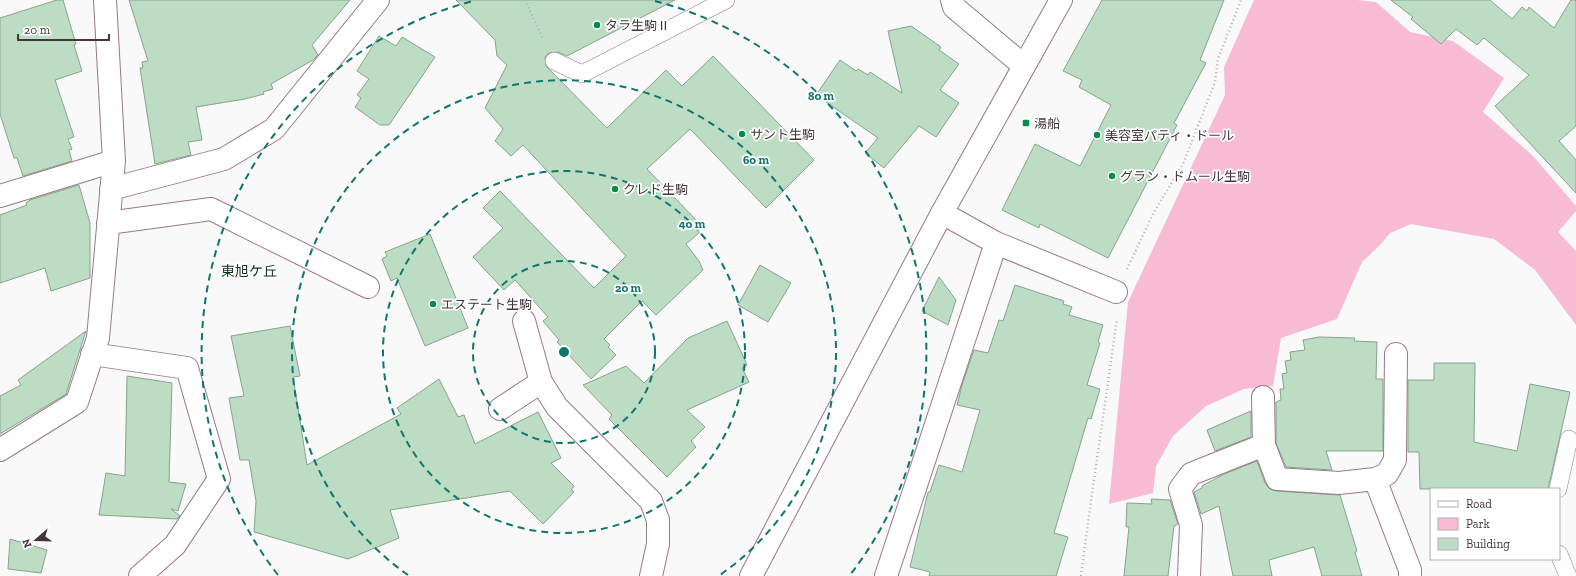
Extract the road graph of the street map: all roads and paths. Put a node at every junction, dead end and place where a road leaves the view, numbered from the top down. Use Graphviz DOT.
graph roads {
  1 [pos="105,0"];
  2 [pos="378,0"];
  3 [pos="525,0"];
  4 [pos="726,0"];
  5 [pos="952,0"];
  6 [pos="1061,0"];
  7 [pos="1241,0"];
  8 [pos="554,61"];
  9 [pos="1024,66"];
  10 [pos="114,161"];
  11 [pos="111,189"];
  12 [pos="0,196"];
  13 [pos="942,213"];
  14 [pos="108,223"];
  15 [pos="996,243"];
  16 [pos="368,287"];
  17 [pos="1116,292"];
  18 [pos="524,321"];
  19 [pos="92,354"];
  20 [pos="1396,354"];
  21 [pos="541,382"];
  22 [pos="1263,397"];
  23 [pos="500,409"];
  24 [pos="1569,440"];
  25 [pos="1264,445"];
  26 [pos="0,450"];
  27 [pos="1376,480"];
  28 [pos="1558,488"];
  29 [pos="1560,556"];
  30 [pos="140,576"];
  31 [pos="650,576"];
  32 [pos="751,576"];
  33 [pos="886,576"];
  34 [pos="1082,576"];
  35 [pos="1188,576"];
  36 [pos="1410,576"];
  37 [pos="1568,576"];
  1 -- 10 [label="street"];
  2 -- 11 [label="street"];
  3 -- 8 [label="path"];
  4 -- 8 [label="lane"];
  5 -- 9 [label="street"];
  6 -- 9 [label="street"];
  7 -- 17 [label="path"];
  9 -- 13 [label="street"];
  10 -- 11 [label="street"];
  10 -- 12 [label="street"];
  11 -- 14 [label="street"];
  13 -- 15 [label="street"];
  13 -- 32 [label="street"];
  14 -- 16 [label="street"];
  14 -- 19 [label="street"];
  15 -- 17 [label="street"];
  15 -- 33 [label="street"];
  17 -- 34 [label="path"];
  18 -- 21 [label="street"];
  19 -- 26 [label="street"];
  19 -- 30 [label="street"];
  20 -- 27 [label="street"];
  21 -- 23 [label="street"];
  21 -- 31 [label="street"];
  22 -- 25 [label="street"];
  24 -- 28 [label="lane"];
  25 -- 27 [label="street"];
  25 -- 35 [label="street"];
  27 -- 36 [label="street"];
  29 -- 37 [label="lane"];
}
